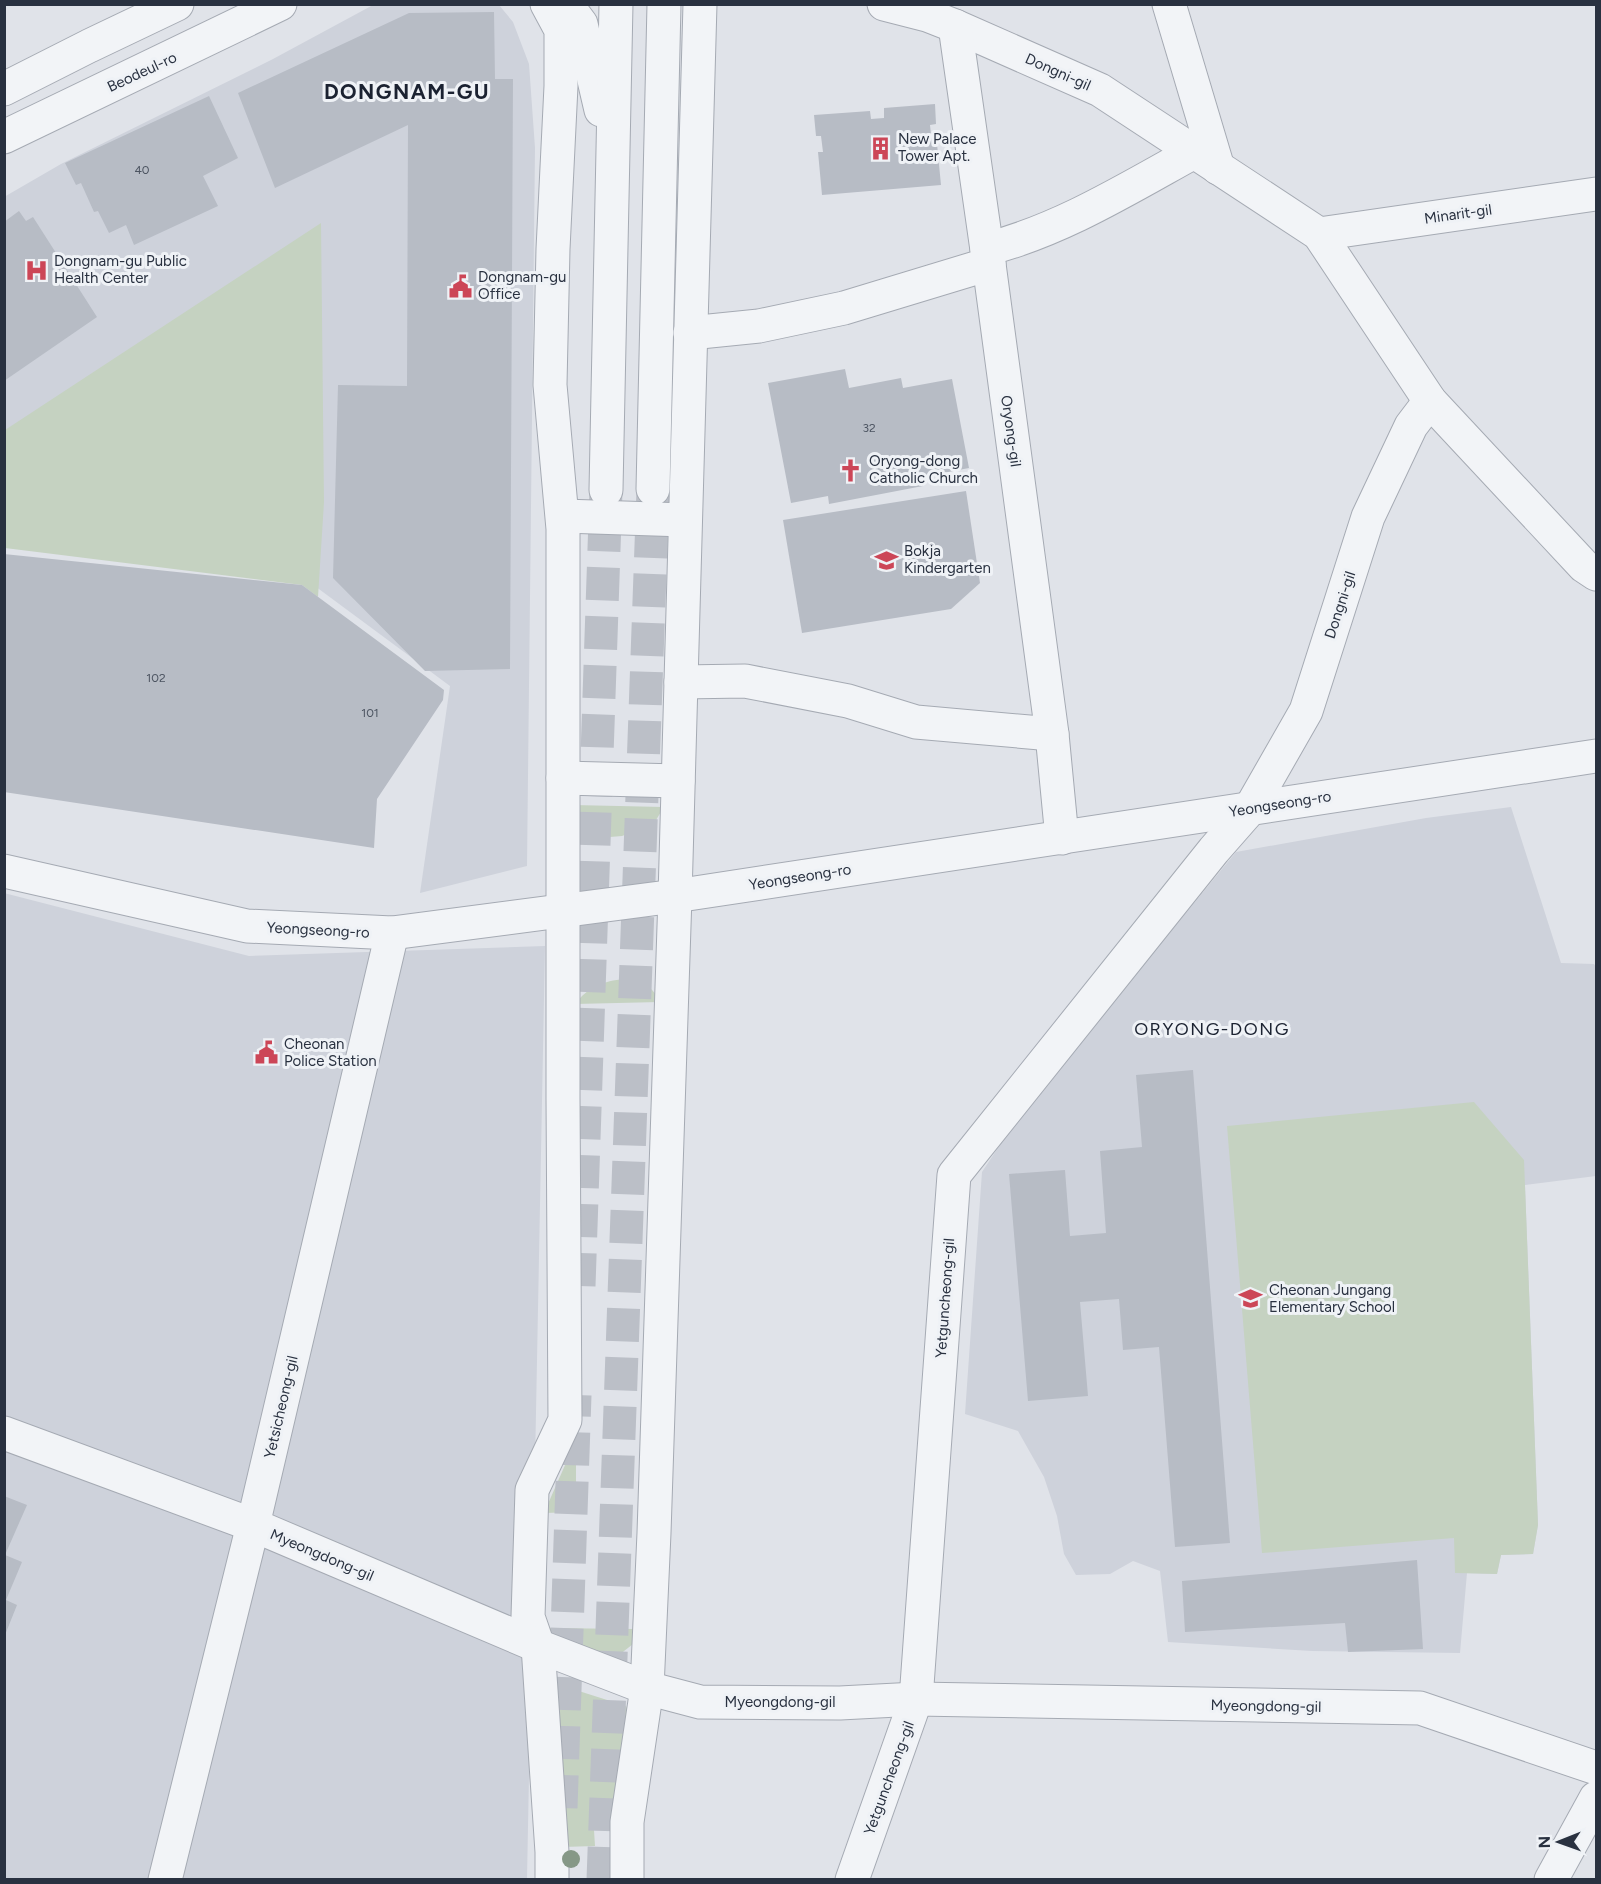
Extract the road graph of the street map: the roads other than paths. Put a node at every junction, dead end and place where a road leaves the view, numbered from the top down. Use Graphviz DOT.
graph roads {
  1 [pos="177,4"];
  2 [pos="280,4"];
  3 [pos="547,4"];
  4 [pos="566,4"];
  5 [pos="616,4"];
  6 [pos="664,4"];
  7 [pos="700,4"];
  8 [pos="884,4"];
  9 [pos="1169,4"];
  10 [pos="955,26"];
  11 [pos="4,89"];
  12 [pos="4,137"];
  13 [pos="612,156"];
  14 [pos="1206,160"];
  15 [pos="1596,194"];
  16 [pos="1319,234"];
  17 [pos="988,256"];
  18 [pos="690,333"];
  19 [pos="1430,401"];
  20 [pos="653,489"];
  21 [pos="606,490"];
  22 [pos="563,522"];
  23 [pos="685,526"];
  24 [pos="1596,574"];
  25 [pos="681,682"];
  26 [pos="1052,734"];
  27 [pos="1596,756"];
  28 [pos="563,778"];
  29 [pos="678,782"];
  30 [pos="1250,809"];
  31 [pos="1062,838"];
  32 [pos="4,871"];
  33 [pos="675,896"];
  34 [pos="563,912"];
  35 [pos="392,933"];
  36 [pos="4,1433"];
  37 [pos="253,1525"];
  38 [pos="538,1646"];
  39 [pos="647,1688"];
  40 [pos="916,1700"];
  41 [pos="1596,1768"];
  42 [pos="1596,1798"];
  43 [pos="165,1880"];
  44 [pos="552,1880"];
  45 [pos="627,1880"];
  46 [pos="852,1880"];
  47 [pos="1551,1880"];
  1 -- 11 [label="street"];
  2 -- 12 [label="street, Beodeul-ro"];
  3 -- 22 [label="street"];
  4 -- 13 [label="street"];
  5 -- 13 [label="street"];
  6 -- 20 [label="street"];
  7 -- 18 [label="street"];
  8 -- 10 [label="street, Dongni-gil"];
  9 -- 14 [label="street"];
  10 -- 14 [label="street, Dongni-gil"];
  10 -- 17 [label="street, Oryong-gil"];
  13 -- 21 [label="street"];
  14 -- 16 [label="street, Dongni-gil"];
  14 -- 17 [label="street"];
  15 -- 16 [label="street, Minarit-gil"];
  16 -- 19 [label="street, Dongni-gil"];
  17 -- 18 [label="street"];
  17 -- 26 [label="street, Oryong-gil"];
  18 -- 23 [label="street"];
  19 -- 24 [label="street, Dongni-gil"];
  19 -- 30 [label="street, Dongni-gil"];
  22 -- 23 [label="street"];
  22 -- 28 [label="street"];
  23 -- 25 [label="street"];
  25 -- 26 [label="street"];
  25 -- 29 [label="street"];
  26 -- 31 [label="street, Oryong-gil"];
  27 -- 30 [label="street, Yeongseong-ro"];
  28 -- 29 [label="street"];
  28 -- 34 [label="street"];
  29 -- 33 [label="street"];
  30 -- 31 [label="street, Yeongseong-ro"];
  30 -- 40 [label="street, Yetguncheong-gil"];
  31 -- 33 [label="street, Yeongseong-ro"];
  32 -- 35 [label="street, Yeongseong-ro"];
  33 -- 34 [label="street, Yeongseong-ro"];
  33 -- 39 [label="street"];
  34 -- 35 [label="street, Yeongseong-ro"];
  34 -- 38 [label="street"];
  35 -- 37 [label="street, Yetsicheong-gil"];
  36 -- 37 [label="street, Myeongdong-gil"];
  37 -- 38 [label="street, Myeongdong-gil"];
  37 -- 43 [label="street, Yetsicheong-gil"];
  38 -- 39 [label="street, Myeongdong-gil"];
  38 -- 44 [label="street"];
  39 -- 40 [label="street, Myeongdong-gil"];
  39 -- 45 [label="street"];
  40 -- 41 [label="street, Myeongdong-gil"];
  40 -- 46 [label="street, Yetguncheong-gil"];
  42 -- 47 [label="street"];
}
